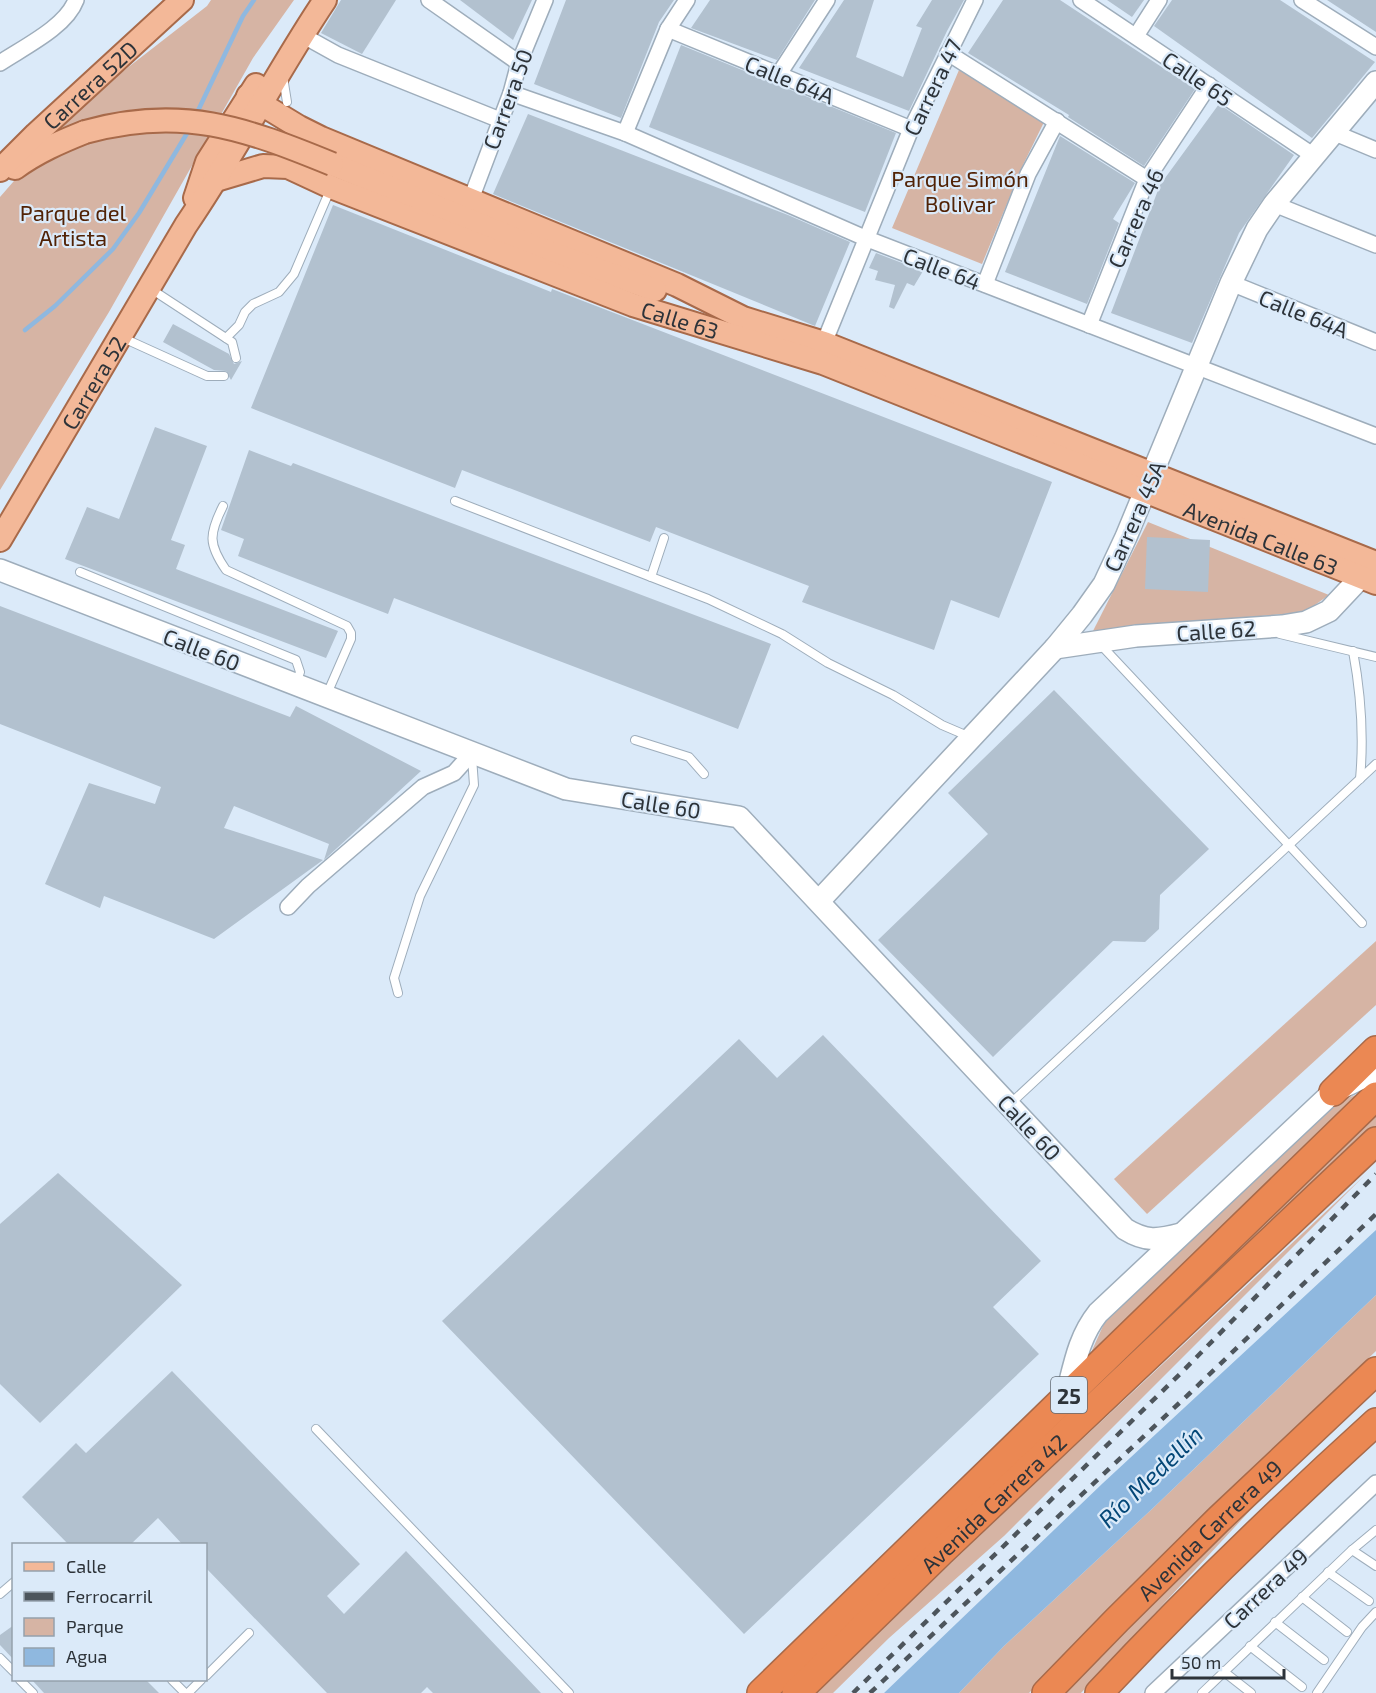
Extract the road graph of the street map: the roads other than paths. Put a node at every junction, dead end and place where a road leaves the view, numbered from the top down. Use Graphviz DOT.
graph roads {
  1 [pos="76,0"];
  2 [pos="182,0"];
  3 [pos="309,0"];
  4 [pos="326,0"];
  5 [pos="429,0"];
  6 [pos="545,0"];
  7 [pos="687,0"];
  8 [pos="827,0"];
  9 [pos="975,0"];
  10 [pos="1081,0"];
  11 [pos="1160,0"];
  12 [pos="1302,0"];
  13 [pos="668,29"];
  14 [pos="302,35"];
  15 [pos="1136,36"];
  16 [pos="1376,47"];
  17 [pos="948,53"];
  18 [pos="0,63"];
  19 [pos="519,63"];
  20 [pos="283,68"];
  21 [pos="779,74"];
  22 [pos="1376,82"];
  23 [pos="1209,85"];
  24 [pos="511,93"];
  25 [pos="255,100"];
  26 [pos="287,102"];
  27 [pos="500,120"];
  28 [pos="1057,121"];
  29 [pos="301,124"];
  30 [pos="911,129"];
  31 [pos="625,133"];
  32 [pos="1335,133"];
  33 [pos="349,149"];
  34 [pos="1376,150"];
  35 [pos="1314,156"];
  36 [pos="288,167"];
  37 [pos="0,170"];
  38 [pos="0,179"];
  39 [pos="1147,179"];
  40 [pos="216,180"];
  41 [pos="331,187"];
  42 [pos="471,199"];
  43 [pos="1274,204"];
  44 [pos="186,225"];
  45 [pos="865,238"];
  46 [pos="1376,245"];
  47 [pos="1231,283"];
  48 [pos="985,284"];
  49 [pos="149,287"];
  50 [pos="743,318"];
  51 [pos="1089,325"];
  52 [pos="120,336"];
  53 [pos="226,338"];
  54 [pos="1376,342"];
  55 [pos="824,343"];
  56 [pos="236,358"];
  57 [pos="1197,367"];
  58 [pos="224,376"];
  59 [pos="1376,436"];
  60 [pos="1149,483"];
  61 [pos="455,501"];
  62 [pos="223,506"];
  63 [pos="4,529"];
  64 [pos="664,538"];
  65 [pos="0,570"];
  66 [pos="80,572"];
  67 [pos="1371,574"];
  68 [pos="651,577"];
  69 [pos="1255,628"];
  70 [pos="1097,641"];
  71 [pos="1055,648"];
  72 [pos="1353,651"];
  73 [pos="1376,657"];
  74 [pos="296,686"];
  75 [pos="326,697"];
  76 [pos="972,738"];
  77 [pos="635,740"];
  78 [pos="472,753"];
  79 [pos="1376,764"];
  80 [pos="704,774"];
  81 [pos="1360,779"];
  82 [pos="1289,845"];
  83 [pos="819,901"];
  84 [pos="288,907"];
  85 [pos="1362,923"];
  86 [pos="398,993"];
  87 [pos="1376,1050"];
  88 [pos="1376,1071"];
  89 [pos="1333,1092"];
  90 [pos="1376,1096"];
  91 [pos="1010,1105"];
  92 [pos="1376,1141"];
  93 [pos="1182,1234"];
  94 [pos="1376,1371"];
  95 [pos="1066,1397"];
  96 [pos="1348,1398"];
  97 [pos="1376,1422"];
  98 [pos="316,1430"];
  99 [pos="1376,1483"];
  100 [pos="1376,1530"];
  101 [pos="1352,1550"];
  102 [pos="1376,1566"];
  103 [pos="1328,1572"];
  104 [pos="1213,1577"];
  105 [pos="12,1584"];
  106 [pos="0,1594"];
  107 [pos="1302,1597"];
  108 [pos="1369,1601"];
  109 [pos="1376,1612"];
  110 [pos="1275,1622"];
  111 [pos="1347,1632"];
  112 [pos="249,1633"];
  113 [pos="1250,1646"];
  114 [pos="0,1658"];
  115 [pos="1324,1660"];
  116 [pos="0,1670"];
  117 [pos="12,1671"];
  118 [pos="1223,1671"];
  119 [pos="207,1675"];
  120 [pos="22,1681"];
  121 [pos="173,1681"];
  122 [pos="200,1681"];
  123 [pos="1302,1686"];
  124 [pos="33,1693"];
  125 [pos="186,1693"];
  126 [pos="569,1693"];
  127 [pos="761,1693"];
  128 [pos="796,1693"];
  129 [pos="1046,1693"];
  130 [pos="1099,1693"];
  131 [pos="1153,1693"];
  132 [pos="1202,1693"];
  133 [pos="1251,1693"];
  134 [pos="1317,1693"];
  1 -- 18 [label="street"];
  2 -- 37 [label="main road, Carrera 52D"];
  3 -- 25 [label="main road, Carrera 52"];
  4 -- 14 [label="main road, Carrera 52"];
  5 -- 19 [label="street"];
  6 -- 19 [label="street, Carrera 50"];
  7 -- 13 [label="street"];
  8 -- 21 [label="street"];
  9 -- 17 [label="street, Carrera 47"];
  10 -- 15 [label="street, Calle 65"];
  11 -- 15 [label="street"];
  12 -- 16 [label="street"];
  13 -- 21 [label="street, Calle 64A"];
  13 -- 31 [label="street"];
  14 -- 20 [label="main road, Carrera 52"];
  14 -- 27 [label="street"];
  15 -- 23 [label="street, Calle 65"];
  17 -- 28 [label="street"];
  17 -- 30 [label="street, Carrera 47"];
  19 -- 24 [label="street, Carrera 50"];
  20 -- 25 [label="main road, Carrera 52"];
  20 -- 26 [label="lane"];
  21 -- 30 [label="street, Calle 64A"];
  22 -- 32 [label="street, Carrera 45A"];
  23 -- 35 [label="street, Calle 65"];
  23 -- 39 [label="street, Carrera 46"];
  24 -- 27 [label="street, Carrera 50"];
  24 -- 31 [label="street, Calle 64"];
  25 -- 29 [label="main road, Calle 63"];
  25 -- 40 [label="main road, Carrera 52"];
  25 -- 44 [label="main road, Carrera 52"];
  27 -- 42 [label="street, Carrera 50"];
  28 -- 39 [label="street"];
  28 -- 48 [label="street"];
  29 -- 33 [label="main road, Calle 63"];
  29 -- 36 [label="main road"];
  30 -- 45 [label="street, Carrera 47"];
  31 -- 45 [label="street, Calle 64"];
  32 -- 34 [label="street"];
  32 -- 35 [label="street, Carrera 45A"];
  33 -- 41 [label="main road"];
  33 -- 42 [label="main road, Calle 63"];
  35 -- 43 [label="street, Carrera 45A"];
  36 -- 40 [label="main road, Calle 63"];
  36 -- 41 [label="main road, Calle 63"];
  38 -- 50 [label="main road, bridge"];
  39 -- 51 [label="street, Carrera 46"];
  40 -- 44 [label="main road, Carrera 52"];
  41 -- 53 [label="lane"];
  41 -- 60 [label="main road, Calle 63"];
  42 -- 50 [label="main road, Calle 63"];
  43 -- 46 [label="street"];
  43 -- 47 [label="street, Carrera 45A"];
  44 -- 49 [label="main road, Carrera 52"];
  45 -- 48 [label="street, Calle 64"];
  45 -- 55 [label="street, Carrera 47"];
  47 -- 54 [label="street, Calle 64A"];
  47 -- 57 [label="street, Carrera 45A"];
  48 -- 51 [label="street, Calle 64"];
  49 -- 52 [label="main road, Carrera 52"];
  49 -- 53 [label="lane"];
  50 -- 55 [label="main road, Calle 63"];
  51 -- 57 [label="street, Calle 64"];
  52 -- 58 [label="lane"];
  52 -- 63 [label="main road, Carrera 52"];
  53 -- 56 [label="lane"];
  55 -- 60 [label="main road, Calle 63"];
  57 -- 59 [label="street, Calle 64"];
  57 -- 60 [label="street, Carrera 45A"];
  60 -- 67 [label="main road, Avenida Calle 63"];
  60 -- 71 [label="street, Carrera 45A"];
  61 -- 68 [label="lane"];
  62 -- 75 [label="lane"];
  64 -- 68 [label="lane"];
  65 -- 74 [label="street, Calle 60"];
  66 -- 74 [label="lane"];
  67 -- 69 [label="street, Calle 62"];
  68 -- 76 [label="lane"];
  69 -- 70 [label="street, Calle 62"];
  69 -- 72 [label="lane"];
  70 -- 71 [label="street, Calle 62"];
  70 -- 82 [label="lane"];
  71 -- 76 [label="street, Carrera 45A"];
  72 -- 73 [label="lane"];
  72 -- 81 [label="lane"];
  74 -- 75 [label="street, Calle 60"];
  75 -- 78 [label="street, Calle 60"];
  76 -- 83 [label="street, Carrera 45A"];
  77 -- 80 [label="lane"];
  78 -- 83 [label="street, Calle 60"];
  78 -- 84 [label="street"];
  78 -- 86 [label="lane"];
  79 -- 81 [label="lane"];
  81 -- 82 [label="lane"];
  82 -- 85 [label="lane"];
  82 -- 91 [label="lane"];
  83 -- 91 [label="street, Calle 60"];
  87 -- 89 [label="highway"];
  88 -- 89 [label="street, Avenida Carrera 42"];
  89 -- 93 [label="street, Avenida Carrera 42"];
  90 -- 95 [label="highway, Avenida Carrera 42 / 25"];
  91 -- 93 [label="street, Calle 60"];
  92 -- 128 [label="highway, Avenida Carrera 42 / 25"];
  93 -- 95 [label="street, Avenida Carrera 42"];
  94 -- 96 [label="highway, Avenida Carrera 49"];
  95 -- 127 [label="highway, Avenida Carrera 42 / 25"];
  96 -- 104 [label="highway"];
  96 -- 129 [label="highway, Avenida Carrera 49"];
  97 -- 104 [label="highway, Avenida Carrera 49"];
  98 -- 126 [label="lane"];
  99 -- 131 [label="street, Carrera 49"];
  100 -- 101 [label="lane"];
  101 -- 102 [label="lane"];
  101 -- 103 [label="lane"];
  103 -- 107 [label="lane"];
  103 -- 108 [label="lane"];
  104 -- 130 [label="highway, Avenida Carrera 49"];
  105 -- 106 [label="lane"];
  107 -- 110 [label="lane"];
  107 -- 111 [label="lane"];
  109 -- 134 [label="lane"];
  110 -- 113 [label="lane"];
  110 -- 115 [label="lane"];
  112 -- 119 [label="lane"];
  113 -- 118 [label="lane"];
  113 -- 123 [label="lane"];
  114 -- 117 [label="lane"];
  116 -- 117 [label="lane"];
  118 -- 132 [label="lane"];
  118 -- 133 [label="lane"];
  120 -- 124 [label="lane"];
  121 -- 125 [label="lane"];
  122 -- 125 [label="lane"];
}
